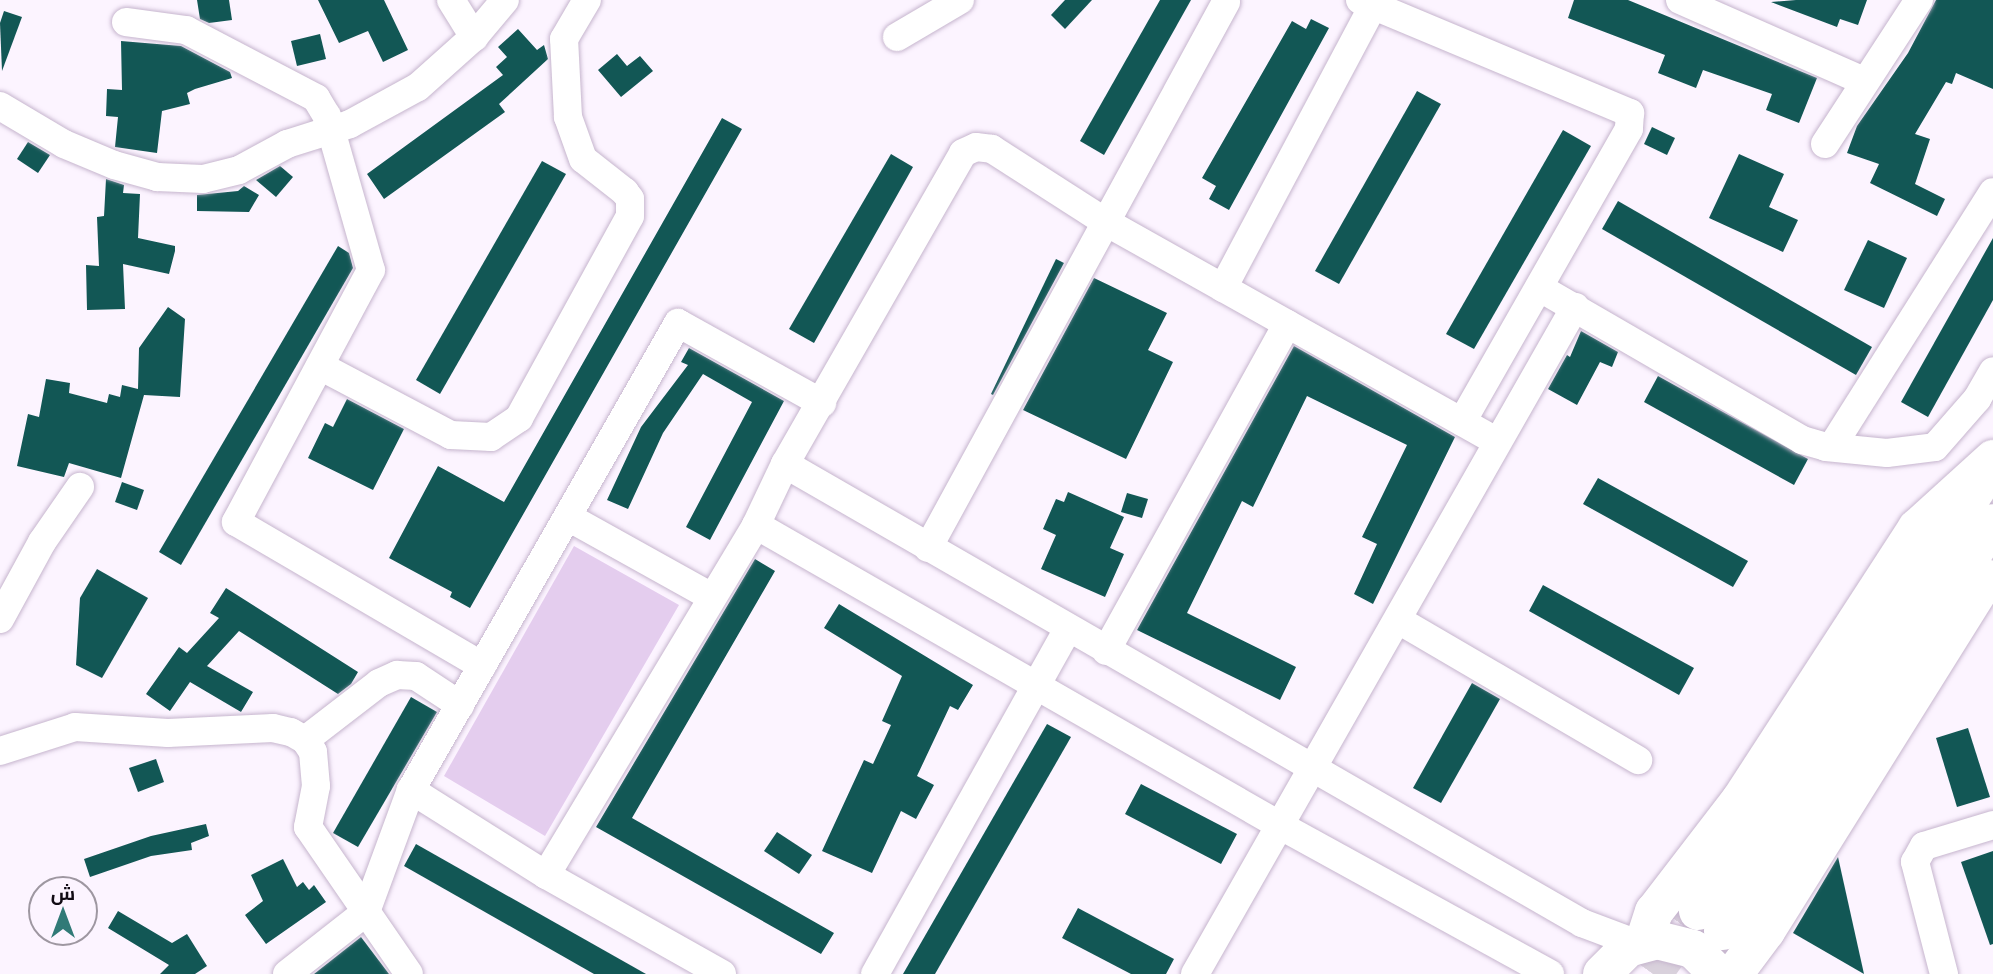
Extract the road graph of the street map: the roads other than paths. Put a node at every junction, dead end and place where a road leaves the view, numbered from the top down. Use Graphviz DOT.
graph roads {
  1 [pos="451,0"];
  2 [pos="505,0"];
  3 [pos="587,0"];
  4 [pos="960,0"];
  5 [pos="1681,0"];
  6 [pos="1919,0"];
  7 [pos="1226,2"];
  8 [pos="1366,3"];
  9 [pos="126,22"];
  10 [pos="474,37"];
  11 [pos="897,37"];
  12 [pos="1864,81"];
  13 [pos="0,106"];
  14 [pos="330,130"];
  15 [pos="1825,144"];
  16 [pos="1993,192"];
  17 [pos="1104,221"];
  18 [pos="1223,288"];
  19 [pos="1540,288"];
  20 [pos="1575,307"];
  21 [pos="1287,324"];
  22 [pos="320,366"];
  23 [pos="1993,371"];
  24 [pos="822,403"];
  25 [pos="1462,422"];
  26 [pos="1496,441"];
  27 [pos="1833,445"];
  28 [pos="1993,459"];
  29 [pos="785,464"];
  30 [pos="1993,465"];
  31 [pos="80,487"];
  32 [pos="568,517"];
  33 [pos="1993,523"];
  34 [pos="756,525"];
  35 [pos="928,548"];
  36 [pos="1993,568"];
  37 [pos="712,597"];
  38 [pos="0,619"];
  39 [pos="1400,621"];
  40 [pos="1068,629"];
  41 [pos="1106,651"];
  42 [pos="482,666"];
  43 [pos="1037,686"];
  44 [pos="460,705"];
  45 [pos="305,740"];
  46 [pos="0,751"];
  47 [pos="1638,760"];
  48 [pos="1314,772"];
  49 [pos="411,790"];
  50 [pos="1993,825"];
  51 [pos="1281,827"];
  52 [pos="547,875"];
  53 [pos="366,912"];
  54 [pos="1766,931"];
  55 [pos="1641,943"];
  56 [pos="286,974"];
  57 [pos="409,974"];
  58 [pos="722,974"];
  59 [pos="875,974"];
  60 [pos="1195,974"];
  61 [pos="1550,974"];
  62 [pos="1602,974"];
  63 [pos="1718,974"];
  64 [pos="1734,974"];
  65 [pos="1764,974"];
  66 [pos="1944,974"];
  1 -- 10 [label="street"];
  2 -- 10 [label="street"];
  3 -- 22 [label="street"];
  4 -- 11 [label="street"];
  5 -- 12 [label="street"];
  6 -- 12 [label="street"];
  7 -- 17 [label="street"];
  8 -- 18 [label="street"];
  8 -- 19 [label="street"];
  9 -- 14 [label="street"];
  10 -- 14 [label="street"];
  12 -- 15 [label="street"];
  13 -- 14 [label="street"];
  14 -- 22 [label="street"];
  16 -- 27 [label="street"];
  17 -- 18 [label="street"];
  17 -- 24 [label="street"];
  17 -- 35 [label="street"];
  18 -- 21 [label="street"];
  19 -- 20 [label="street"];
  19 -- 25 [label="street"];
  20 -- 26 [label="street"];
  20 -- 27 [label="street"];
  21 -- 25 [label="street"];
  21 -- 41 [label="street"];
  22 -- 42 [label="street"];
  23 -- 27 [label="street"];
  24 -- 29 [label="street"];
  24 -- 32 [label="street"];
  25 -- 26 [label="street"];
  26 -- 39 [label="street"];
  28 -- 55 [label="highway"];
  29 -- 34 [label="street"];
  29 -- 35 [label="street"];
  30 -- 33 [label="highway"];
  31 -- 38 [label="street"];
  32 -- 37 [label="street"];
  32 -- 42 [label="street"];
  34 -- 37 [label="street"];
  34 -- 43 [label="street"];
  35 -- 40 [label="street"];
  36 -- 54 [label="highway"];
  37 -- 52 [label="street"];
  39 -- 47 [label="street"];
  39 -- 48 [label="street"];
  40 -- 41 [label="street"];
  40 -- 43 [label="street"];
  41 -- 48 [label="street"];
  42 -- 44 [label="street"];
  43 -- 51 [label="street"];
  43 -- 59 [label="street"];
  44 -- 45 [label="street"];
  44 -- 49 [label="street"];
  45 -- 46 [label="street"];
  45 -- 53 [label="street"];
  48 -- 51 [label="street"];
  48 -- 55 [label="street"];
  49 -- 52 [label="street"];
  49 -- 53 [label="street"];
  50 -- 66 [label="street"];
  51 -- 60 [label="street"];
  51 -- 61 [label="street"];
  52 -- 58 [label="street"];
  53 -- 56 [label="street"];
  53 -- 57 [label="street"];
  54 -- 64 [label="highway"];
  54 -- 65 [label="highway"];
  55 -- 62 [label="highway"];
  55 -- 63 [label="highway"];
}
